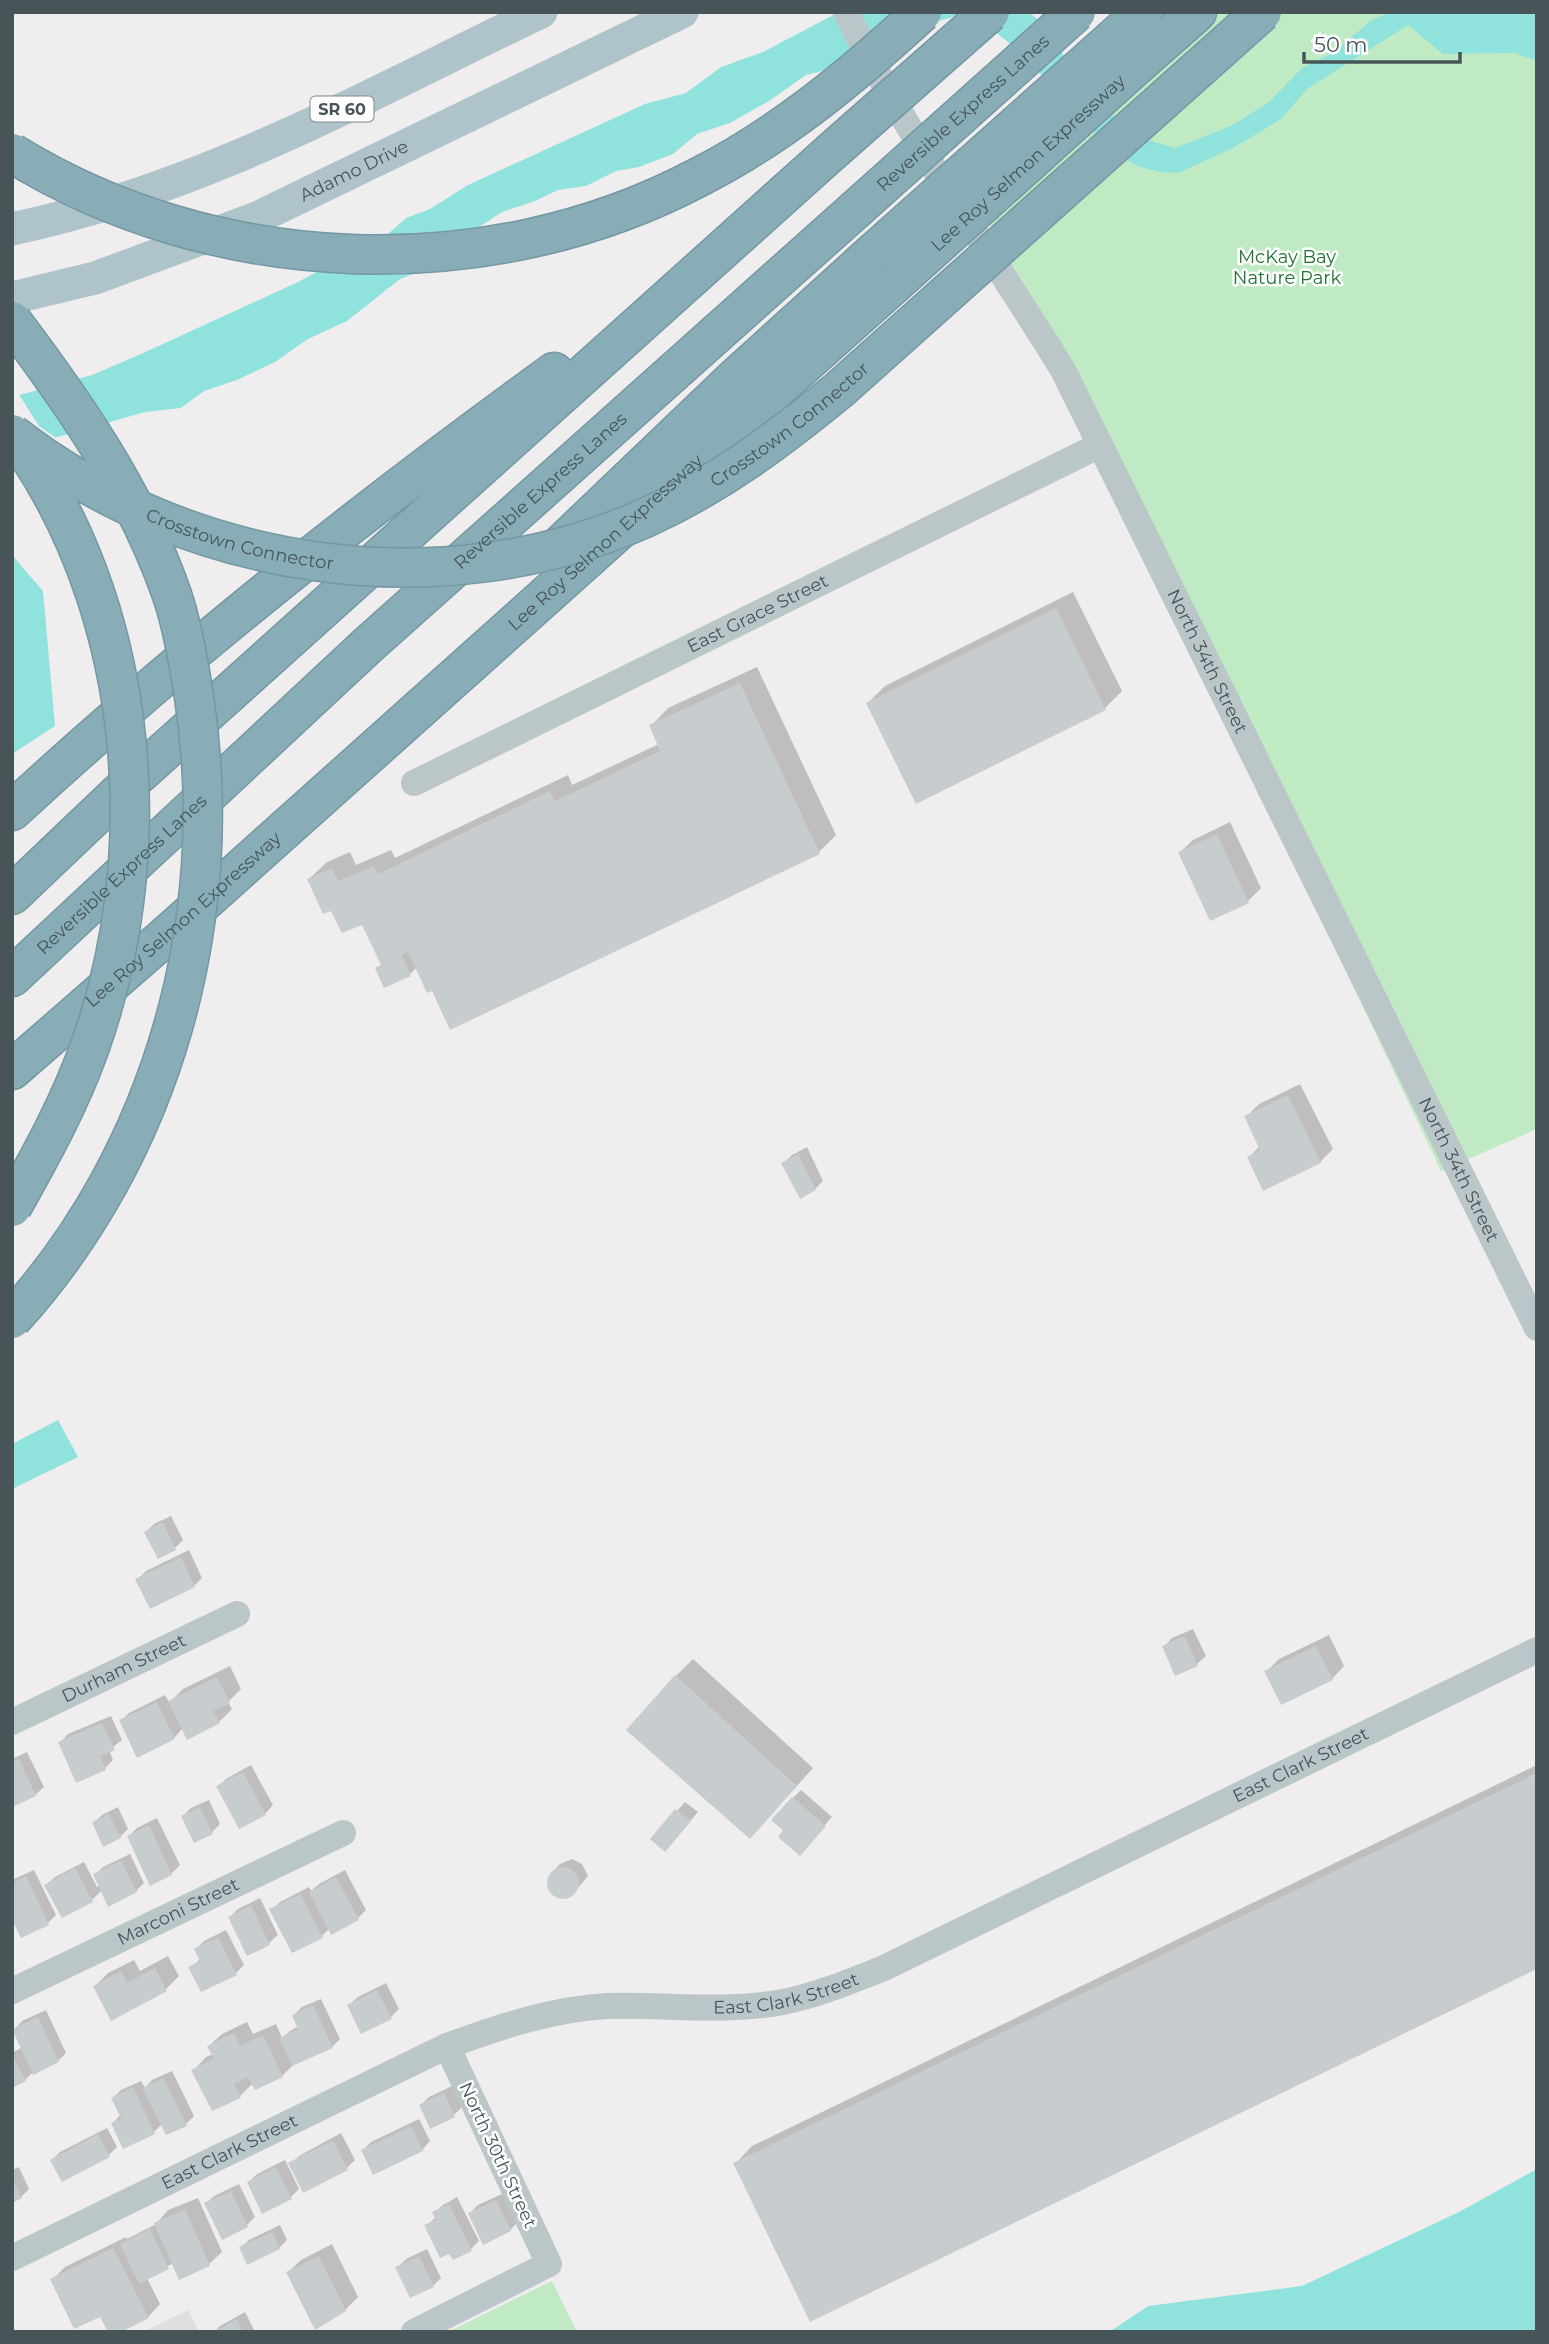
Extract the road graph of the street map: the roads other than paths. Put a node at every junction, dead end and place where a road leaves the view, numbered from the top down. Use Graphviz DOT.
graph roads {
  1 [pos="541,12"];
  2 [pos="682,12"];
  3 [pos="846,12"];
  4 [pos="922,12"];
  5 [pos="990,12"];
  6 [pos="1076,12"];
  7 [pos="1143,12"];
  8 [pos="1197,12"];
  9 [pos="1262,12"];
  10 [pos="1126,51"];
  11 [pos="12,153"];
  12 [pos="12,229"];
  13 [pos="694,276"];
  14 [pos="12,298"];
  15 [pos="12,321"];
  16 [pos="12,433"];
  17 [pos="1100,445"];
  18 [pos="382,741"];
  19 [pos="414,783"];
  20 [pos="12,811"];
  21 [pos="12,895"];
  22 [pos="12,977"];
  23 [pos="12,1070"];
  24 [pos="12,1207"];
  25 [pos="12,1319"];
  26 [pos="1537,1328"];
  27 [pos="237,1614"];
  28 [pos="1537,1650"];
  29 [pos="12,1722"];
  30 [pos="343,1832"];
  31 [pos="12,1991"];
  32 [pos="447,2046"];
  33 [pos="12,2258"];
  34 [pos="414,2332"];
  1 -- 12 [label="main road, SR 60"];
  2 -- 14 [label="main road, Adamo Drive"];
  3 -- 17 [label="street, North 34th Street"];
  4 -- 11 [label="highway, bridge"];
  5 -- 13 [label="highway, bridge"];
  6 -- 22 [label="highway, Reversible Express Lanes, bridge"];
  7 -- 10 [label="highway"];
  8 -- 10 [label="highway, Lee Roy Selmon Expressway"];
  9 -- 16 [label="highway, Crosstown Connector, bridge"];
  10 -- 18 [label="highway, Lee Roy Selmon Expressway, bridge"];
  10 -- 18 [label="highway, bridge"];
  13 -- 20 [label="highway"];
  13 -- 21 [label="highway"];
  15 -- 25 [label="highway, bridge"];
  16 -- 24 [label="highway, Crosstown Connector, bridge"];
  17 -- 19 [label="street, East Grace Street"];
  17 -- 26 [label="street, North 34th Street"];
  18 -- 23 [label="highway, Lee Roy Selmon Expressway, bridge"];
  27 -- 29 [label="street, Durham Street"];
  28 -- 32 [label="street, East Clark Street"];
  30 -- 31 [label="street, Marconi Street"];
  32 -- 33 [label="street, East Clark Street"];
  32 -- 34 [label="street, North 30th Street"];
}
